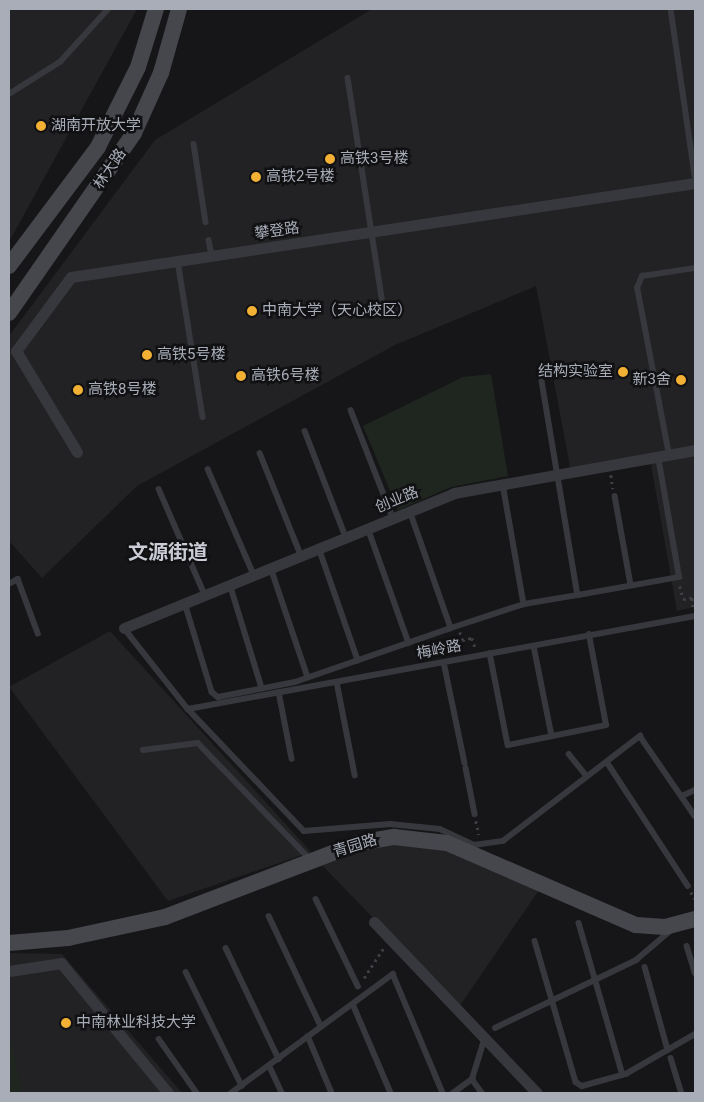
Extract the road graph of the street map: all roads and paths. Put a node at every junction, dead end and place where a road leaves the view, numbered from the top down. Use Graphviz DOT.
graph roads {
  1 [pos="108,9"];
  2 [pos="156,9"];
  3 [pos="179,9"];
  4 [pos="671,9"];
  5 [pos="348,78"];
  6 [pos="9,94"];
  7 [pos="194,144"];
  8 [pos="695,175"];
  9 [pos="695,183"];
  10 [pos="206,222"];
  11 [pos="372,232"];
  12 [pos="209,240"];
  13 [pos="212,256"];
  14 [pos="178,261"];
  15 [pos="9,266"];
  16 [pos="695,268"];
  17 [pos="382,298"];
  18 [pos="9,313"];
  19 [pos="542,381"];
  20 [pos="350,410"];
  21 [pos="203,417"];
  22 [pos="305,431"];
  23 [pos="695,450"];
  24 [pos="77,452"];
  25 [pos="260,453"];
  26 [pos="663,456"];
  27 [pos="609,466"];
  28 [pos="208,469"];
  29 [pos="557,475"];
  30 [pos="503,484"];
  31 [pos="159,489"];
  32 [pos="615,496"];
  33 [pos="410,511"];
  34 [pos="393,518"];
  35 [pos="368,528"];
  36 [pos="346,537"];
  37 [pos="319,548"];
  38 [pos="301,555"];
  39 [pos="271,568"];
  40 [pos="254,575"];
  41 [pos="679,577"];
  42 [pos="9,584"];
  43 [pos="230,584"];
  44 [pos="631,585"];
  45 [pos="205,594"];
  46 [pos="578,595"];
  47 [pos="185,603"];
  48 [pos="524,604"];
  49 [pos="695,616"];
  50 [pos="458,626"];
  51 [pos="124,628"];
  52 [pos="451,628"];
  53 [pos="38,633"];
  54 [pos="589,635"];
  55 [pos="409,643"];
  56 [pos="534,646"];
  57 [pos="490,653"];
  58 [pos="477,656"];
  59 [pos="358,660"];
  60 [pos="444,662"];
  61 [pos="308,677"];
  62 [pos="338,682"];
  63 [pos="262,688"];
  64 [pos="279,692"];
  65 [pos="188,709"];
  66 [pos="552,736"];
  67 [pos="143,750"];
  68 [pos="570,754"];
  69 [pos="292,759"];
  70 [pos="607,762"];
  71 [pos="356,775"];
  72 [pos="587,776"];
  73 [pos="695,790"];
  74 [pos="682,796"];
  75 [pos="475,814"];
  76 [pos="695,816"];
  77 [pos="481,844"];
  78 [pos="311,861"];
  79 [pos="688,886"];
  80 [pos="316,899"];
  81 [pos="269,916"];
  82 [pos="695,919"];
  83 [pos="374,922"];
  84 [pos="579,923"];
  85 [pos="676,925"];
  86 [pos="535,941"];
  87 [pos="9,943"];
  88 [pos="687,946"];
  89 [pos="226,948"];
  90 [pos="645,967"];
  91 [pos="9,972"];
  92 [pos="186,972"];
  93 [pos="695,974"];
  94 [pos="595,979"];
  95 [pos="358,986"];
  96 [pos="552,999"];
  97 [pos="352,1004"];
  98 [pos="322,1026"];
  99 [pos="495,1028"];
  100 [pos="695,1034"];
  101 [pos="308,1036"];
  102 [pos="484,1037"];
  103 [pos="159,1039"];
  104 [pos="668,1050"];
  105 [pos="671,1058"];
  106 [pos="280,1059"];
  107 [pos="270,1067"];
  108 [pos="623,1075"];
  109 [pos="472,1079"];
  110 [pos="242,1086"];
  111 [pos="590,1086"];
  112 [pos="168,1093"];
  113 [pos="197,1093"];
  114 [pos="231,1093"];
  115 [pos="282,1093"];
  116 [pos="332,1093"];
  117 [pos="391,1093"];
  118 [pos="443,1093"];
  119 [pos="453,1093"];
  120 [pos="482,1093"];
  121 [pos="537,1093"];
  122 [pos="592,1093"];
  123 [pos="682,1093"];
  1 -- 6 [label="lane"];
  2 -- 15 [label="street"];
  3 -- 18 [label="street, 林大路"];
  4 -- 8 [label="lane"];
  5 -- 11 [label="lane"];
  7 -- 10 [label="lane"];
  9 -- 11 [label="street, 攀登路"];
  11 -- 13 [label="street, 攀登路"];
  11 -- 17 [label="lane"];
  12 -- 13 [label="lane"];
  13 -- 14 [label="street, 攀登路"];
  14 -- 21 [label="lane"];
  14 -- 24 [label="street, 攀登路"];
  16 -- 26 [label="lane"];
  19 -- 29 [label="lane"];
  20 -- 34 [label="lane"];
  22 -- 36 [label="lane"];
  23 -- 26 [label="street, 创业路"];
  25 -- 38 [label="lane"];
  26 -- 27 [label="street, 创业路"];
  26 -- 41 [label="lane"];
  27 -- 29 [label="street, 创业路"];
  27 -- 32 [label="path"];
  28 -- 40 [label="lane"];
  29 -- 30 [label="street, 创业路"];
  29 -- 46 [label="lane"];
  30 -- 33 [label="street, 创业路"];
  30 -- 48 [label="lane"];
  31 -- 45 [label="lane"];
  32 -- 44 [label="lane"];
  33 -- 34 [label="street, 创业路"];
  33 -- 52 [label="lane"];
  34 -- 35 [label="street, 创业路"];
  35 -- 36 [label="street, 创业路"];
  35 -- 55 [label="lane"];
  36 -- 37 [label="street, 创业路"];
  37 -- 38 [label="street, 创业路"];
  37 -- 59 [label="lane"];
  38 -- 39 [label="street, 创业路"];
  39 -- 40 [label="street, 创业路"];
  39 -- 61 [label="lane"];
  40 -- 43 [label="street, 创业路"];
  41 -- 44 [label="lane"];
  41 -- 49 [label="path"];
  42 -- 53 [label="lane"];
  43 -- 45 [label="street, 创业路"];
  43 -- 63 [label="lane"];
  44 -- 46 [label="lane"];
  45 -- 47 [label="street, 创业路"];
  46 -- 48 [label="lane"];
  47 -- 51 [label="street, 创业路"];
  47 -- 63 [label="lane"];
  48 -- 50 [label="lane"];
  49 -- 54 [label="lane, 梅岭路"];
  50 -- 52 [label="lane"];
  50 -- 58 [label="path"];
  51 -- 65 [label="lane"];
  52 -- 55 [label="lane"];
  54 -- 56 [label="lane, 梅岭路"];
  54 -- 66 [label="lane"];
  55 -- 59 [label="lane"];
  56 -- 57 [label="lane, 梅岭路"];
  56 -- 66 [label="lane"];
  57 -- 58 [label="lane, 梅岭路"];
  57 -- 66 [label="lane"];
  58 -- 60 [label="lane, 梅岭路"];
  59 -- 61 [label="lane"];
  60 -- 62 [label="lane, 梅岭路"];
  60 -- 75 [label="lane"];
  61 -- 63 [label="lane"];
  62 -- 64 [label="lane, 梅岭路"];
  62 -- 71 [label="lane"];
  64 -- 65 [label="lane, 梅岭路"];
  64 -- 69 [label="lane"];
  65 -- 77 [label="lane"];
  67 -- 78 [label="lane"];
  68 -- 72 [label="lane"];
  70 -- 72 [label="lane"];
  70 -- 74 [label="lane"];
  70 -- 79 [label="lane"];
  72 -- 77 [label="lane"];
  73 -- 74 [label="lane"];
  74 -- 76 [label="lane"];
  75 -- 77 [label="path"];
  78 -- 85 [label="street, 青园路"];
  78 -- 87 [label="street, 青园路"];
  80 -- 95 [label="lane"];
  81 -- 98 [label="lane"];
  82 -- 85 [label="street, 青园路"];
  83 -- 102 [label="street"];
  84 -- 94 [label="lane"];
  85 -- 94 [label="lane"];
  86 -- 96 [label="lane"];
  88 -- 93 [label="lane"];
  89 -- 106 [label="lane"];
  90 -- 104 [label="lane"];
  91 -- 112 [label="street"];
  92 -- 110 [label="lane"];
  94 -- 96 [label="lane"];
  94 -- 108 [label="lane"];
  96 -- 99 [label="lane"];
  96 -- 111 [label="lane"];
  97 -- 98 [label="lane"];
  97 -- 117 [label="lane"];
  97 -- 118 [label="lane"];
  98 -- 101 [label="lane"];
  100 -- 104 [label="lane"];
  101 -- 106 [label="lane"];
  101 -- 116 [label="lane"];
  102 -- 109 [label="lane"];
  102 -- 121 [label="street"];
  103 -- 113 [label="lane"];
  104 -- 108 [label="lane"];
  105 -- 123 [label="lane"];
  106 -- 107 [label="lane"];
  107 -- 110 [label="lane"];
  107 -- 115 [label="lane"];
  108 -- 111 [label="lane"];
  109 -- 119 [label="lane"];
  109 -- 120 [label="lane"];
  110 -- 114 [label="lane"];
  111 -- 122 [label="lane"];
}
